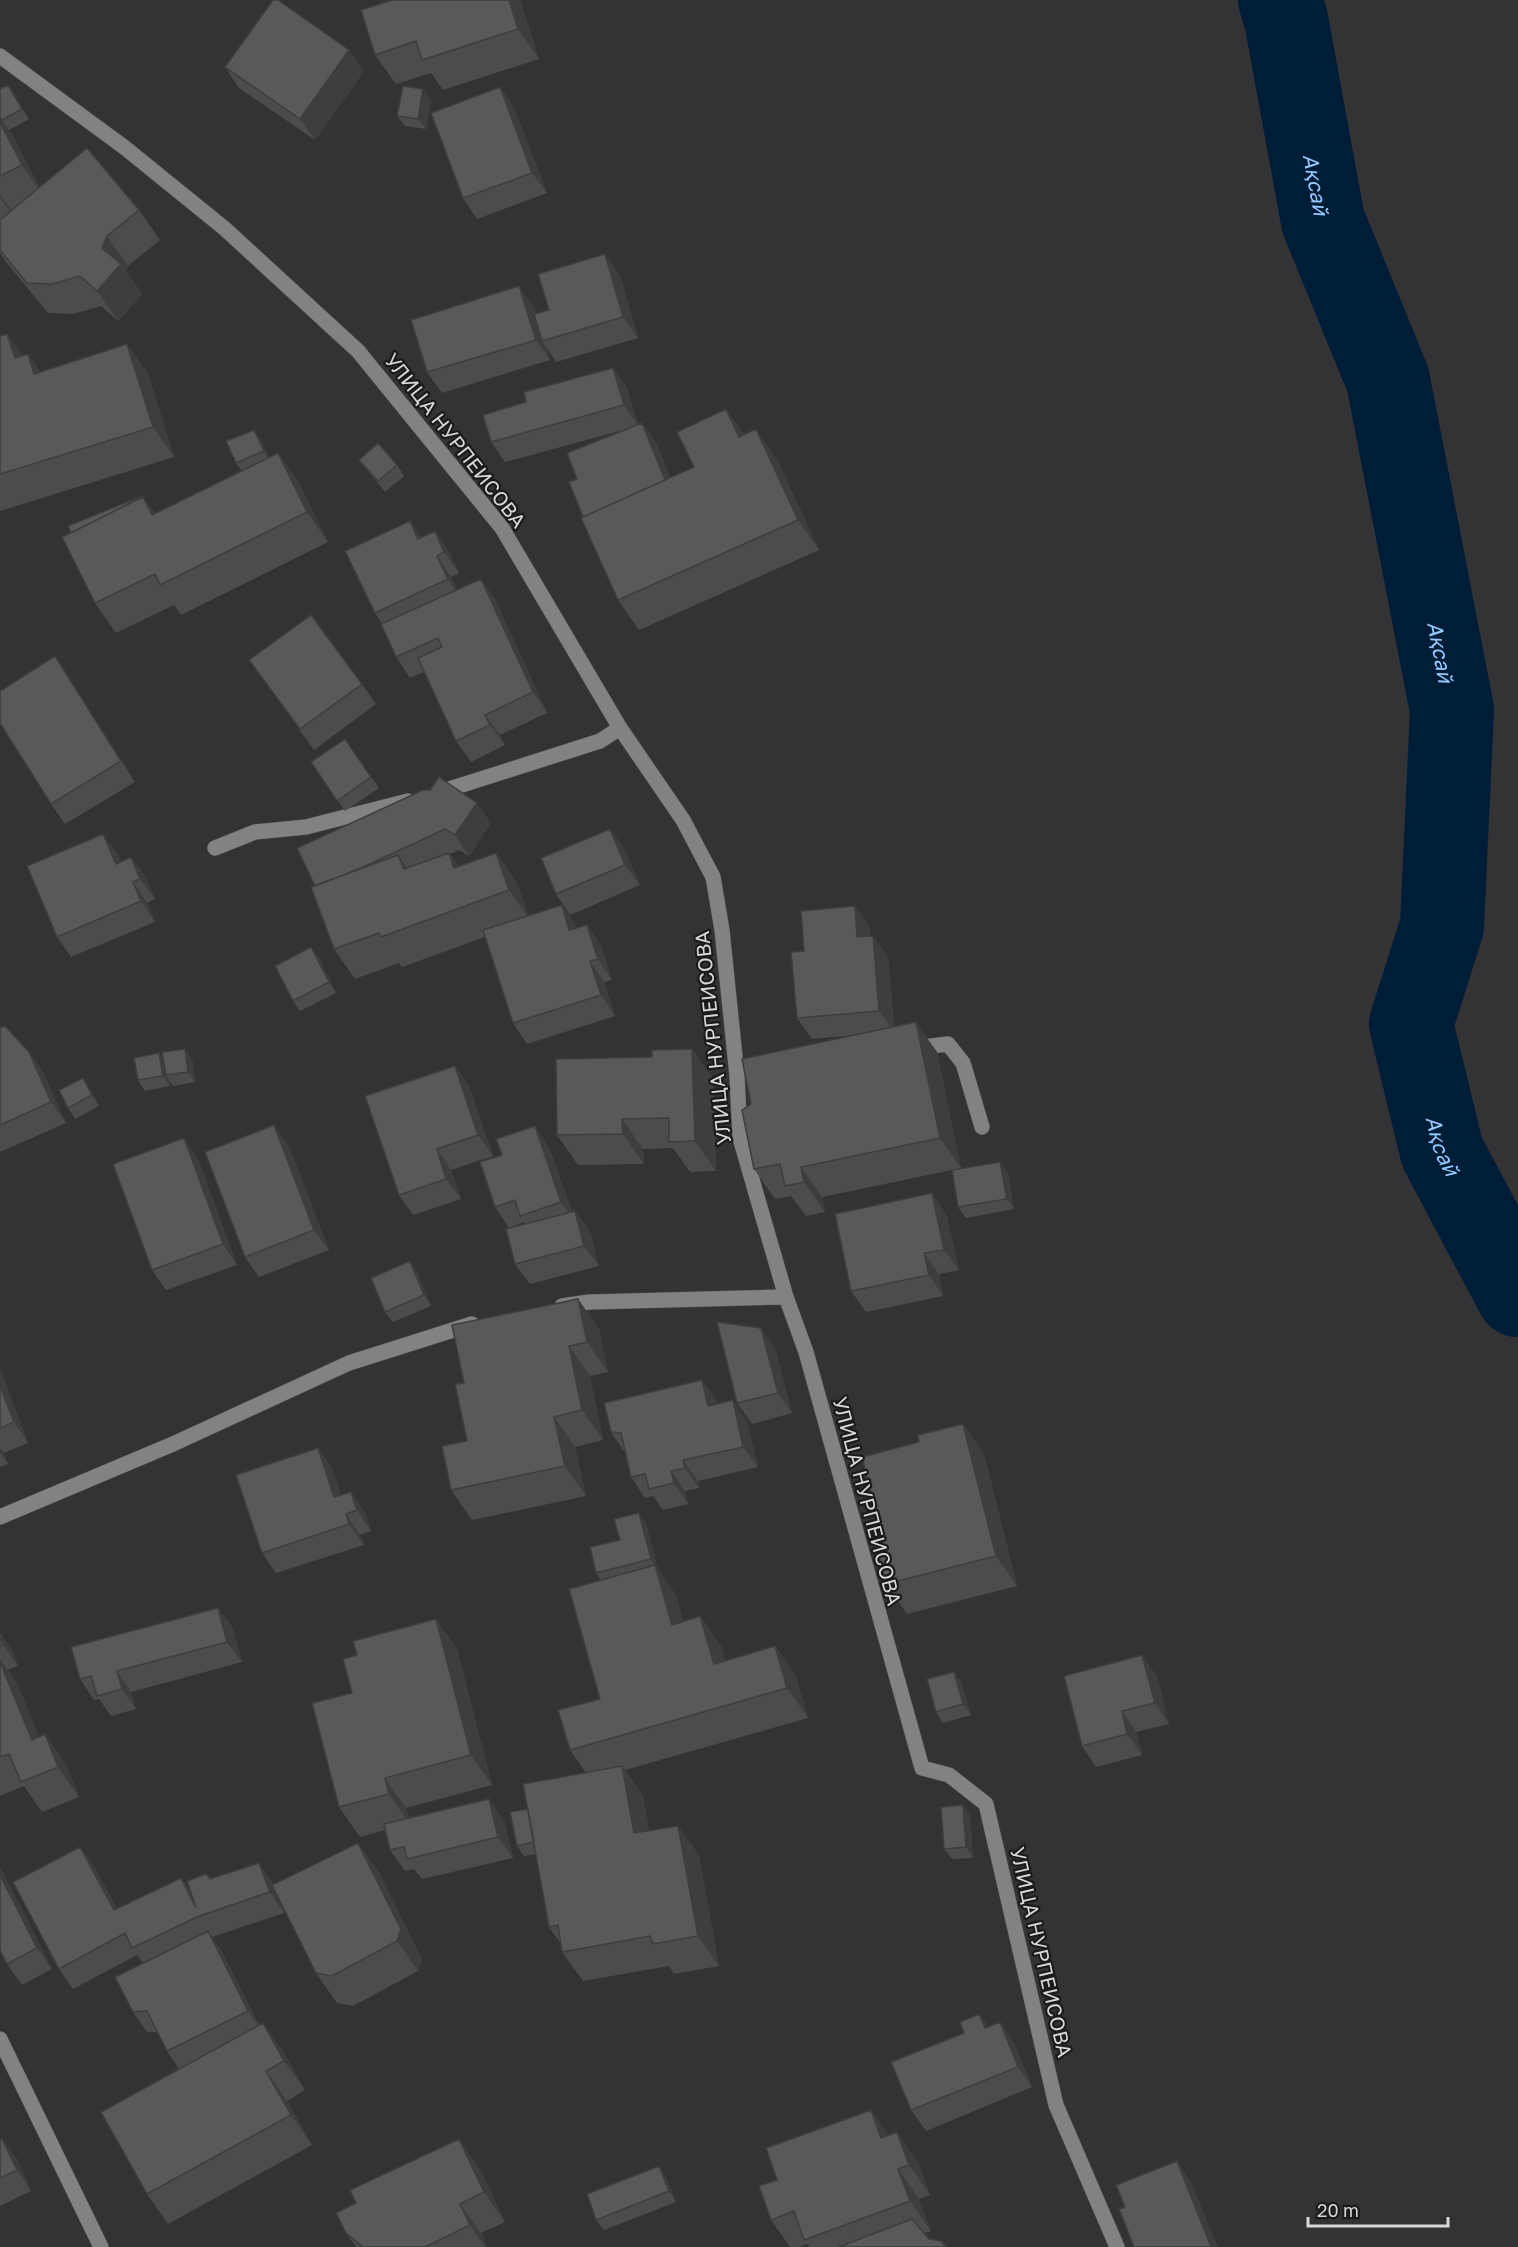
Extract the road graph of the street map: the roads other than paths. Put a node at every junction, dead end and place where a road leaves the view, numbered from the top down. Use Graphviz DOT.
graph roads {
  1 [pos="0,56"];
  2 [pos="620,728"];
  3 [pos="215,848"];
  4 [pos="902,1050"];
  5 [pos="982,1127"];
  6 [pos="786,1297"];
  7 [pos="543,1309"];
  8 [pos="487,1319"];
  9 [pos="0,1517"];
  10 [pos="0,2039"];
  11 [pos="100,2247"];
  12 [pos="1117,2247"];
  1 -- 2 [label="street, УЛИЦА НУРПЕИСОВА"];
  2 -- 3 [label="street"];
  2 -- 6 [label="street, УЛИЦА НУРПЕИСОВА"];
  4 -- 5 [label="street"];
  6 -- 7 [label="street"];
  6 -- 12 [label="street, УЛИЦА НУРПЕИСОВА"];
  8 -- 9 [label="street"];
  10 -- 11 [label="street"];
}
